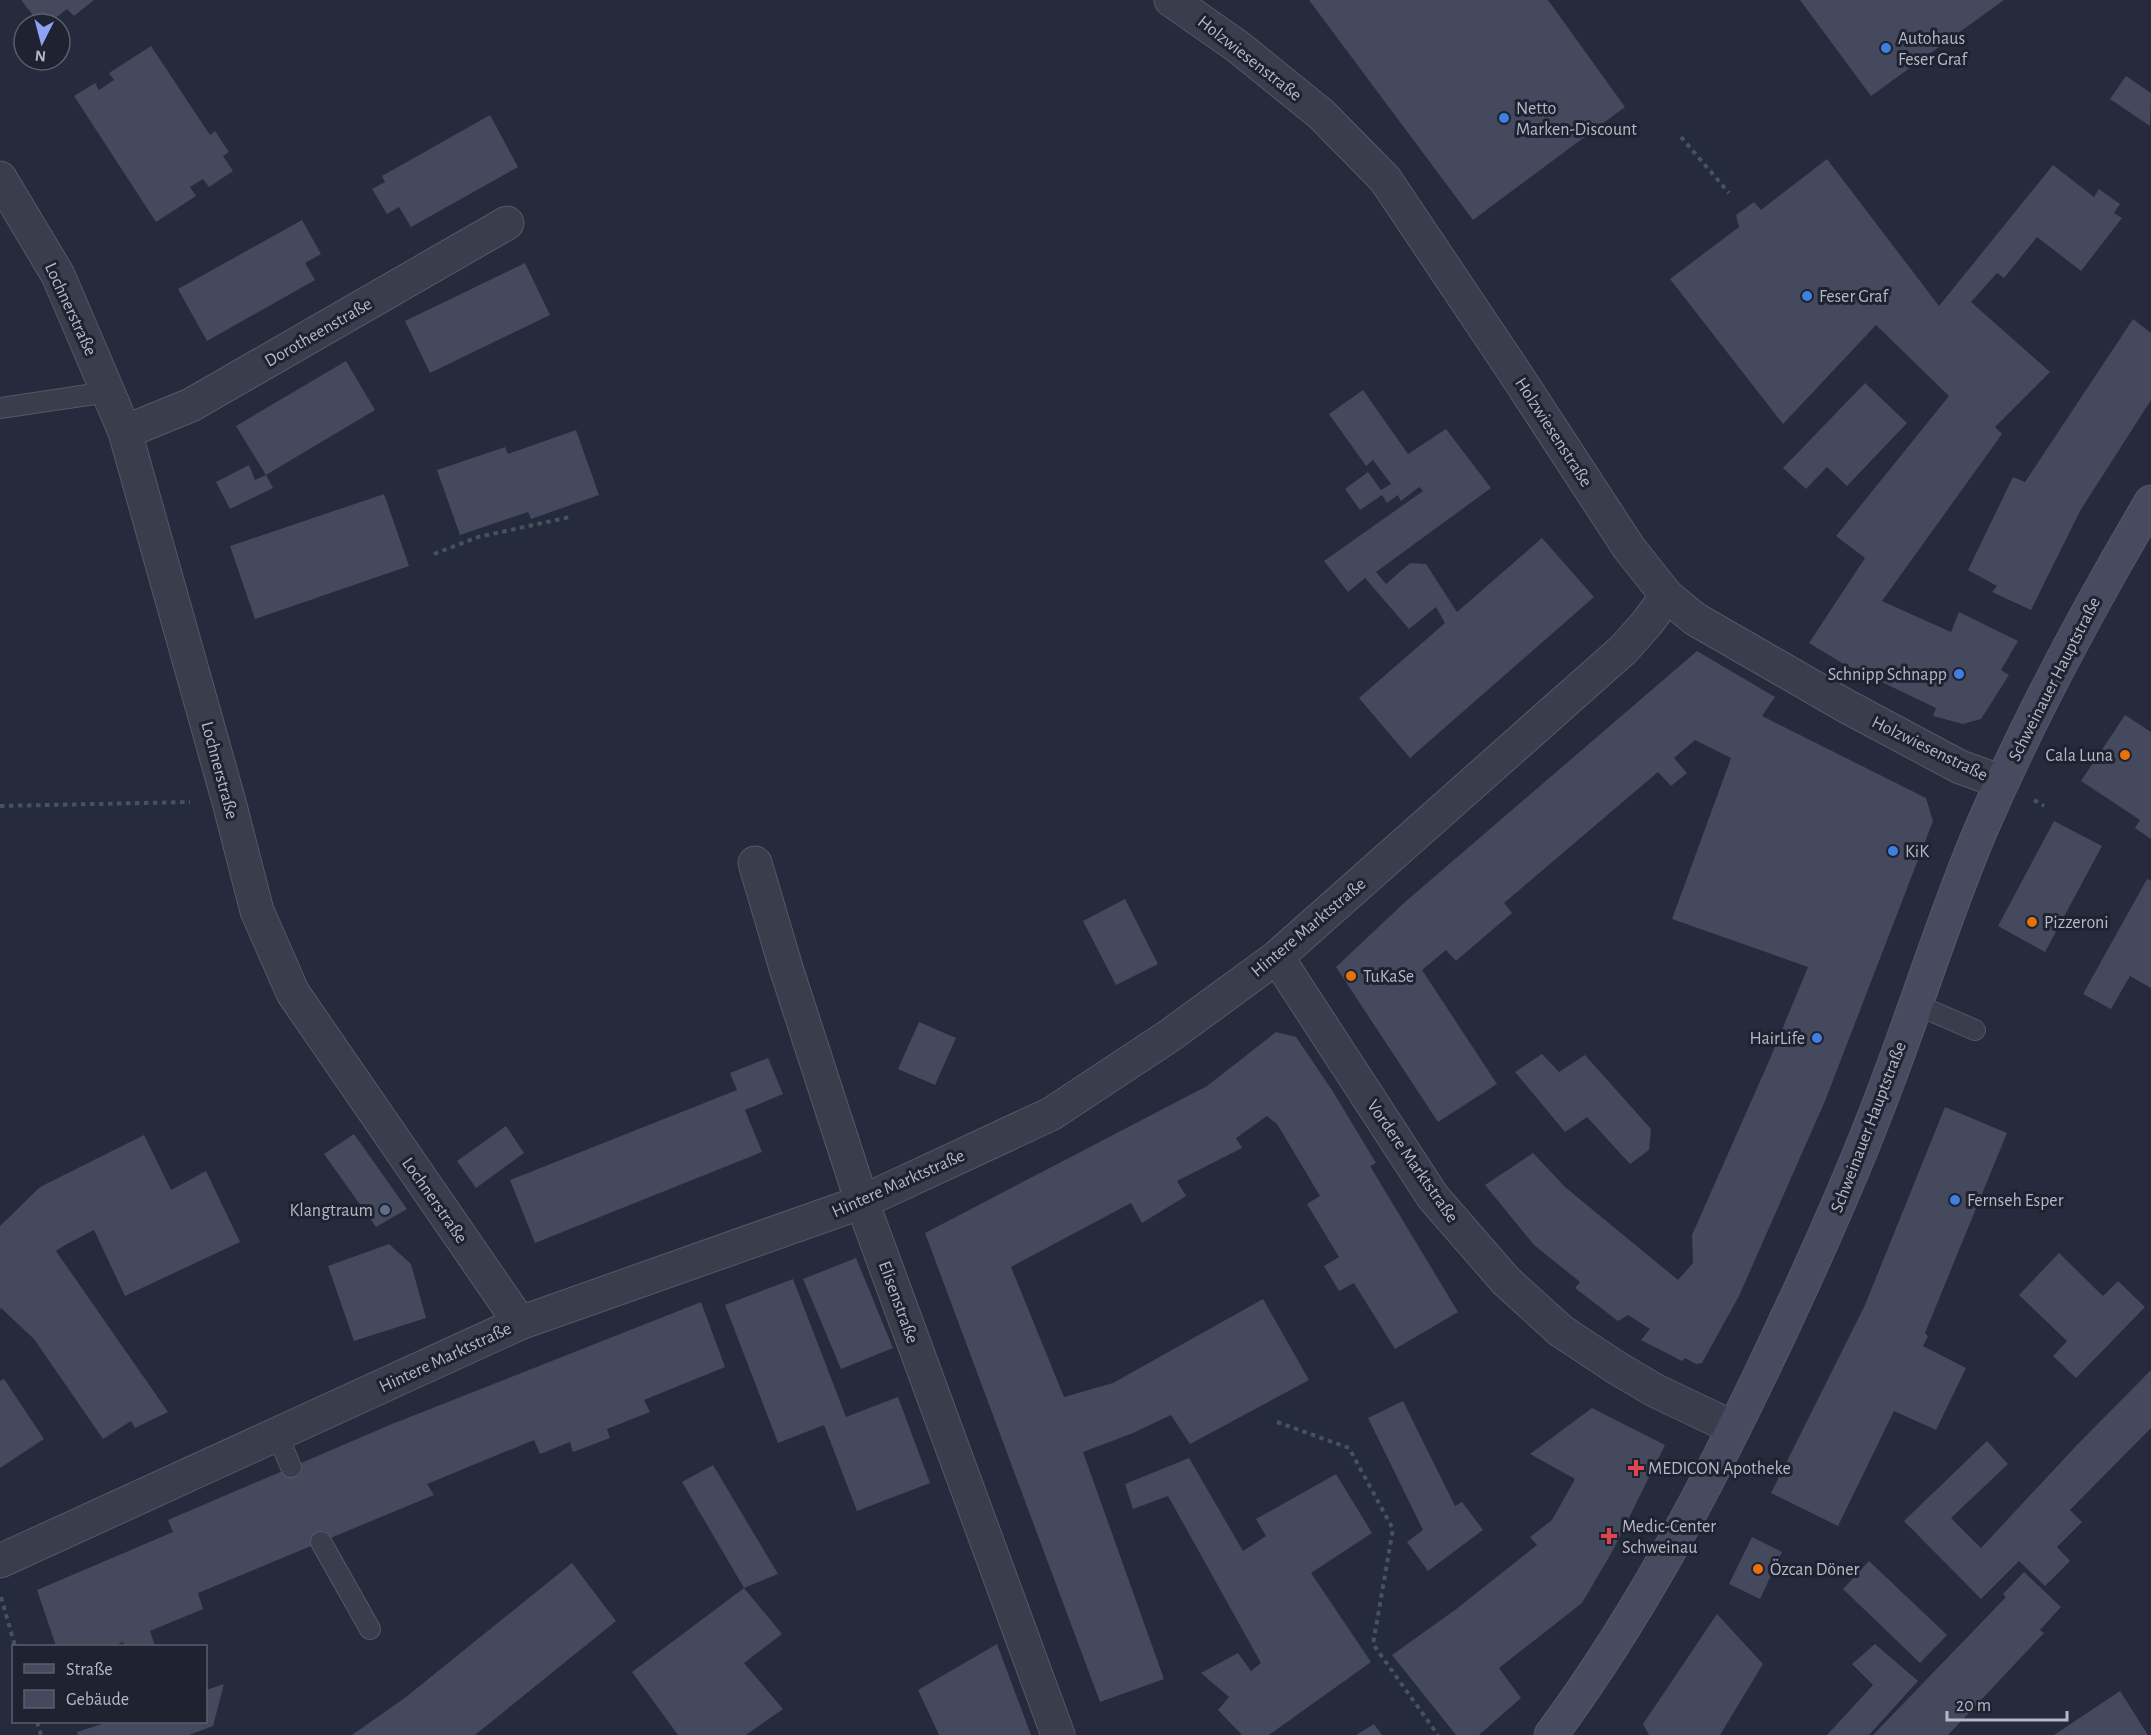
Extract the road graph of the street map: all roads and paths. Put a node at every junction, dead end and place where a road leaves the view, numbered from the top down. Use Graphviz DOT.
graph roads {
  1 [pos="1171,0"];
  2 [pos="1681,137"];
  3 [pos="0,178"];
  4 [pos="1730,193"];
  5 [pos="507,223"];
  6 [pos="108,392"];
  7 [pos="0,408"];
  8 [pos="125,432"];
  9 [pos="2151,502"];
  10 [pos="570,517"];
  11 [pos="434,554"];
  12 [pos="1667,596"];
  13 [pos="2002,782"];
  14 [pos="230,802"];
  15 [pos="0,806"];
  16 [pos="755,863"];
  17 [pos="1277,957"];
  18 [pos="1915,1004"];
  19 [pos="1976,1030"];
  20 [pos="862,1202"];
  21 [pos="520,1323"];
  22 [pos="1277,1422"];
  23 [pos="1734,1428"];
  24 [pos="277,1434"];
  25 [pos="291,1467"];
  26 [pos="321,1542"];
  27 [pos="0,1561"];
  28 [pos="0,1593"];
  29 [pos="370,1629"];
  30 [pos="14,1645"];
  31 [pos="1058,1735"];
  32 [pos="1438,1735"];
  33 [pos="1551,1735"];
  1 -- 12 [label="street, Holzwiesenstraße"];
  2 -- 4 [label="path"];
  3 -- 6 [label="street, Lochnerstraße"];
  5 -- 8 [label="street, Dorotheenstraße"];
  6 -- 7 [label="lane"];
  6 -- 8 [label="street, Lochnerstraße"];
  8 -- 14 [label="street, Lochnerstraße"];
  9 -- 13 [label="main road, Schweinauer Hauptstraße"];
  10 -- 11 [label="path"];
  12 -- 13 [label="street, Holzwiesenstraße"];
  12 -- 17 [label="street, Hintere Marktstraße"];
  13 -- 18 [label="main road, Schweinauer Hauptstraße"];
  14 -- 15 [label="path"];
  14 -- 21 [label="street, Lochnerstraße"];
  16 -- 20 [label="street, Elisenstraße"];
  17 -- 20 [label="street, Hintere Marktstraße"];
  17 -- 23 [label="street, Vordere Marktstraße"];
  18 -- 19 [label="lane"];
  18 -- 23 [label="main road, Schweinauer Hauptstraße"];
  20 -- 21 [label="street, Hintere Marktstraße"];
  20 -- 31 [label="street, Elisenstraße"];
  21 -- 24 [label="street, Hintere Marktstraße"];
  22 -- 32 [label="path"];
  23 -- 33 [label="main road, Schweinauer Hauptstraße"];
  24 -- 25 [label="lane"];
  24 -- 27 [label="street, Hintere Marktstraße"];
  26 -- 29 [label="lane"];
  28 -- 30 [label="path"];
}
